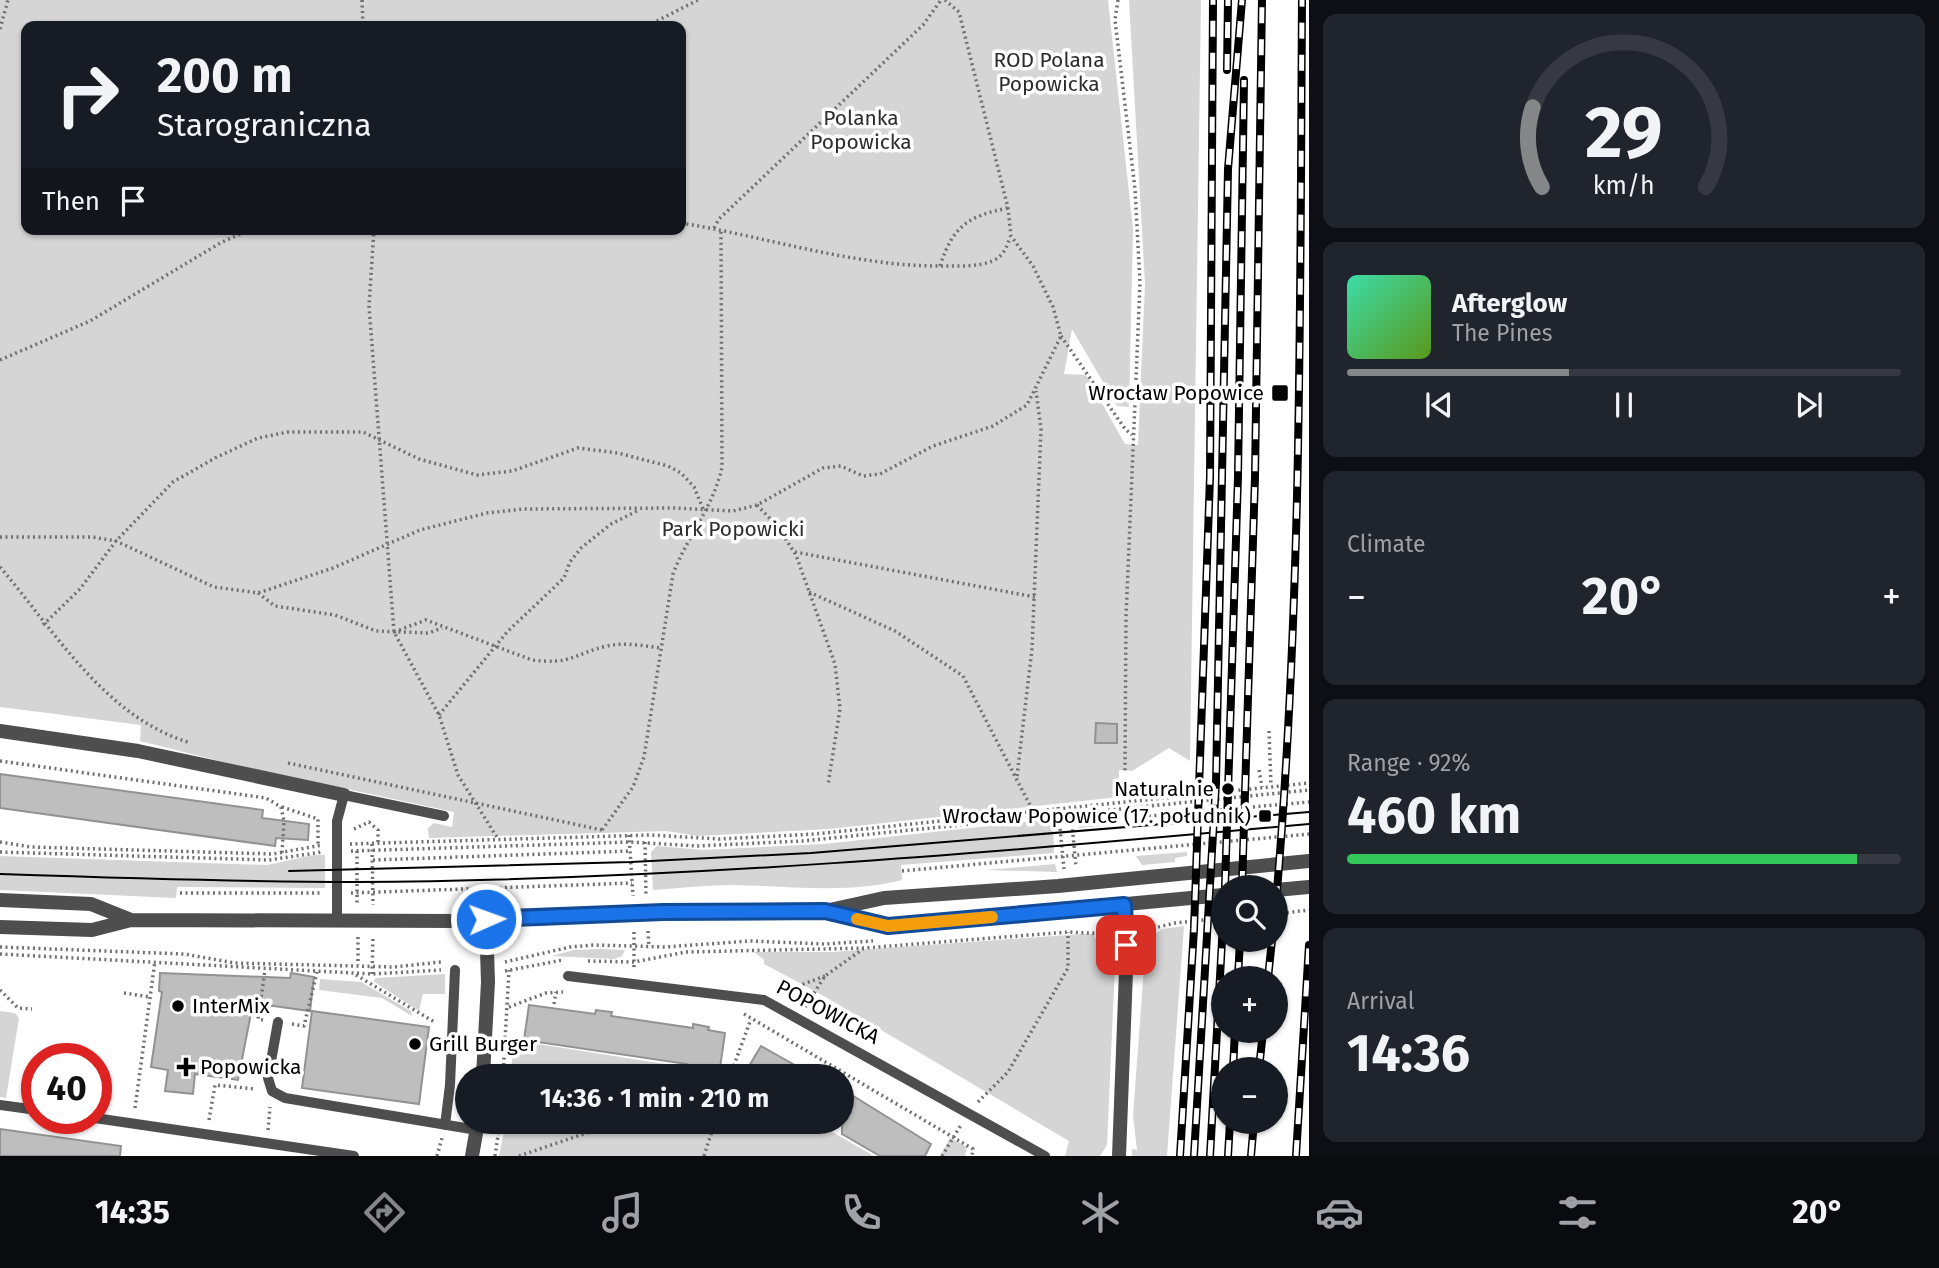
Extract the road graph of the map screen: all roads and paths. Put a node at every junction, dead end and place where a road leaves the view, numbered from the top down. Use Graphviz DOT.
graph roads {
  1 [pos="8,0"];
  2 [pos="362,0"];
  3 [pos="698,0"];
  4 [pos="943,0"];
  5 [pos="1118,0"];
  6 [pos="363,21"];
  7 [pos="658,21"];
  8 [pos="0,29"];
  9 [pos="1008,208"];
  10 [pos="686,224"];
  11 [pos="714,228"];
  12 [pos="721,229"];
  13 [pos="239,235"];
  14 [pos="374,235"];
  15 [pos="1011,236"];
  16 [pos="940,266"];
  17 [pos="1061,336"];
  18 [pos="0,360"];
  19 [pos="1035,389"];
  20 [pos="1132,435"];
  21 [pos="378,439"];
  22 [pos="757,505"];
  23 [pos="639,509"];
  24 [pos="704,511"];
  25 [pos="0,537"];
  26 [pos="116,541"];
  27 [pos="388,544"];
  28 [pos="794,552"];
  29 [pos="0,567"];
  30 [pos="809,592"];
  31 [pos="258,593"];
  32 [pos="1035,597"];
  33 [pos="43,625"];
  34 [pos="443,628"];
  35 [pos="394,632"];
  36 [pos="495,646"];
  37 [pos="662,648"];
  38 [pos="439,715"];
  39 [pos="0,731"];
  40 [pos="1269,731"];
  41 [pos="200,744"];
  42 [pos="0,761"];
  43 [pos="285,762"];
  44 [pos="1259,770"];
  45 [pos="1125,771"];
  46 [pos="1017,776"];
  47 [pos="1309,783"];
  48 [pos="828,785"];
  49 [pos="1271,786"];
  50 [pos="1262,787"];
  51 [pos="1309,790"];
  52 [pos="344,795"];
  53 [pos="474,802"];
  54 [pos="1309,802"];
  55 [pos="281,807"];
  56 [pos="1032,809"];
  57 [pos="444,816"];
  58 [pos="1127,818"];
  59 [pos="602,830"];
  60 [pos="1309,834"];
  61 [pos="629,835"];
  62 [pos="604,836"];
  63 [pos="498,839"];
  64 [pos="0,842"];
  65 [pos="630,842"];
  66 [pos="372,844"];
  67 [pos="378,844"];
  68 [pos="318,845"];
  69 [pos="337,848"];
  70 [pos="373,850"];
  71 [pos="630,851"];
  72 [pos="0,852"];
  73 [pos="282,853"];
  74 [pos="373,860"];
  75 [pos="1309,861"];
  76 [pos="902,872"];
  77 [pos="1309,887"];
  78 [pos="1288,889"];
  79 [pos="180,893"];
  80 [pos="338,893"];
  81 [pos="373,893"];
  82 [pos="1211,896"];
  83 [pos="0,900"];
  84 [pos="1124,905"];
  85 [pos="1309,910"];
  86 [pos="825,911"];
  87 [pos="1288,913"];
  88 [pos="486,919"];
  89 [pos="131,920"];
  90 [pos="337,921"];
  91 [pos="0,926"];
  92 [pos="1044,928"];
  93 [pos="1068,932"];
  94 [pos="1041,934"];
  95 [pos="0,947"];
  96 [pos="865,948"];
  97 [pos="0,954"];
  98 [pos="155,961"];
  99 [pos="442,962"];
  100 [pos="634,962"];
  101 [pos="528,966"];
  102 [pos="493,967"];
  103 [pos="265,970"];
  104 [pos="454,970"];
  105 [pos="509,971"];
  106 [pos="317,972"];
  107 [pos="353,973"];
  108 [pos="568,976"];
  109 [pos="825,976"];
  110 [pos="0,990"];
  111 [pos="124,993"];
  112 [pos="569,993"];
  113 [pos="151,997"];
  114 [pos="764,1000"];
  115 [pos="509,1007"];
  116 [pos="32,1009"];
  117 [pos="739,1011"];
  118 [pos="751,1019"];
  119 [pos="798,1019"];
  120 [pos="278,1022"];
  121 [pos="438,1025"];
  122 [pos="484,1064"];
  123 [pos="504,1064"];
  124 [pos="734,1064"];
  125 [pos="272,1091"];
  126 [pos="0,1105"];
  127 [pos="21,1108"];
  128 [pos="968,1112"];
  129 [pos="112,1121"];
  130 [pos="132,1124"];
  131 [pos="444,1125"];
  132 [pos="455,1125"];
  133 [pos="207,1134"];
  134 [pos="476,1134"];
  135 [pos="498,1134"];
  136 [pos="584,1134"];
  137 [pos="711,1134"];
  138 [pos="954,1137"];
  139 [pos="266,1143"];
  140 [pos="354,1156"];
  141 [pos="472,1156"];
  142 [pos="495,1156"];
  143 [pos="519,1156"];
  144 [pos="704,1156"];
  145 [pos="942,1156"];
  146 [pos="972,1156"];
  147 [pos="1045,1156"];
  148 [pos="1119,1156"];
  1 -- 8 [label="path"];
  2 -- 6 [label="path"];
  3 -- 7 [label="path"];
  4 -- 9 [label="path"];
  4 -- 11 [label="path"];
  5 -- 20 [label="path"];
  9 -- 15 [label="path"];
  9 -- 16 [label="path"];
  10 -- 11 [label="path"];
  11 -- 12 [label="path"];
  12 -- 16 [label="path"];
  12 -- 24 [label="path"];
  13 -- 18 [label="path"];
  14 -- 21 [label="path"];
  15 -- 16 [label="path"];
  15 -- 17 [label="path"];
  17 -- 19 [label="path"];
  17 -- 20 [label="path"];
  19 -- 22 [label="path"];
  19 -- 32 [label="path"];
  20 -- 45 [label="path"];
  21 -- 24 [label="path"];
  21 -- 26 [label="path"];
  21 -- 27 [label="path"];
  22 -- 24 [label="path"];
  22 -- 28 [label="path"];
  23 -- 24 [label="path"];
  23 -- 27 [label="path"];
  23 -- 36 [label="path"];
  24 -- 37 [label="path"];
  25 -- 26 [label="path"];
  26 -- 31 [label="path"];
  26 -- 33 [label="path"];
  27 -- 31 [label="path"];
  27 -- 35 [label="path"];
  28 -- 30 [label="path"];
  28 -- 32 [label="path"];
  29 -- 33 [label="path"];
  30 -- 46 [label="path"];
  30 -- 48 [label="path"];
  31 -- 35 [label="path"];
  32 -- 46 [label="path"];
  33 -- 41 [label="path"];
  34 -- 35 [label="path"];
  34 -- 35 [label="path"];
  34 -- 36 [label="path"];
  35 -- 38 [label="path"];
  36 -- 37 [label="path"];
  36 -- 38 [label="path"];
  37 -- 59 [label="path"];
  38 -- 53 [label="path"];
  39 -- 52 [label="street"];
  40 -- 49 [label="path"];
  42 -- 55 [label="path"];
  43 -- 53 [label="path"];
  44 -- 50 [label="path"];
  46 -- 56 [label="path"];
  47 -- 49 [label="path"];
  49 -- 50 [label="path"];
  50 -- 56 [label="path"];
  51 -- 65 [label="path"];
  52 -- 57 [label="lane"];
  52 -- 69 [label="lane"];
  53 -- 59 [label="path"];
  53 -- 63 [label="path"];
  54 -- 58 [label="path"];
  55 -- 68 [label="path"];
  55 -- 73 [label="path"];
  56 -- 61 [label="path"];
  59 -- 62 [label="path"];
  60 -- 76 [label="path"];
  61 -- 62 [label="path"];
  61 -- 65 [label="path"];
  62 -- 63 [label="path"];
  63 -- 67 [label="path"];
  64 -- 73 [label="path"];
  65 -- 70 [label="path"];
  65 -- 71 [label="path"];
  66 -- 67 [label="path"];
  66 -- 67 [label="path"];
  66 -- 70 [label="path"];
  68 -- 69 [label="path"];
  68 -- 73 [label="path"];
  69 -- 70 [label="path"];
  69 -- 72 [label="path"];
  69 -- 80 [label="lane"];
  70 -- 74 [label="path"];
  71 -- 74 [label="path"];
  71 -- 81 [label="path"];
  74 -- 81 [label="path"];
  75 -- 86 [label="street"];
  77 -- 78 [label="street"];
  79 -- 80 [label="path"];
  80 -- 81 [label="path"];
  80 -- 90 [label="lane"];
  82 -- 84 [label="street"];
  83 -- 89 [label="street"];
  84 -- 86 [label="street"];
  84 -- 148 [label="street"];
  85 -- 87 [label="path"];
  86 -- 88 [label="street"];
  88 -- 90 [label="street"];
  88 -- 102 [label="street"];
  89 -- 90 [label="street"];
  89 -- 91 [label="street"];
  92 -- 102 [label="path"];
  93 -- 128 [label="path"];
  94 -- 96 [label="path"];
  95 -- 99 [label="path"];
  96 -- 100 [label="path"];
  96 -- 109 [label="path"];
  97 -- 98 [label="path"];
  98 -- 103 [label="path"];
  98 -- 113 [label="path"];
  101 -- 105 [label="path"];
  102 -- 105 [label="path"];
  102 -- 122 [label="street"];
  103 -- 106 [label="path"];
  103 -- 120 [label="path"];
  104 -- 107 [label="path"];
  104 -- 131 [label="lane"];
  105 -- 115 [label="path"];
  106 -- 107 [label="path"];
  106 -- 120 [label="path"];
  107 -- 121 [label="path"];
  108 -- 114 [label="lane, POPOWICKA"];
  109 -- 114 [label="path"];
  109 -- 119 [label="path"];
  110 -- 116 [label="path"];
  111 -- 113 [label="path"];
  112 -- 115 [label="path"];
  113 -- 130 [label="path"];
  114 -- 118 [label="path"];
  114 -- 119 [label="lane, POPOWICKA"];
  115 -- 123 [label="path"];
  117 -- 118 [label="path"];
  118 -- 124 [label="path"];
  118 -- 138 [label="path"];
  119 -- 128 [label="lane, POPOWICKA"];
  120 -- 125 [label="lane"];
  125 -- 131 [label="lane"];
  125 -- 133 [label="path"];
  125 -- 139 [label="path"];
  126 -- 127 [label="lane"];
  128 -- 138 [label="path"];
  128 -- 147 [label="lane, POPOWICKA"];
  129 -- 130 [label="lane"];
  130 -- 133 [label="lane"];
  131 -- 132 [label="lane"];
  133 -- 139 [label="lane"];
  134 -- 141 [label="street"];
  135 -- 142 [label="path"];
  136 -- 143 [label="path"];
  137 -- 144 [label="path"];
  138 -- 145 [label="path"];
  138 -- 146 [label="path"];
  139 -- 140 [label="lane"];
}
